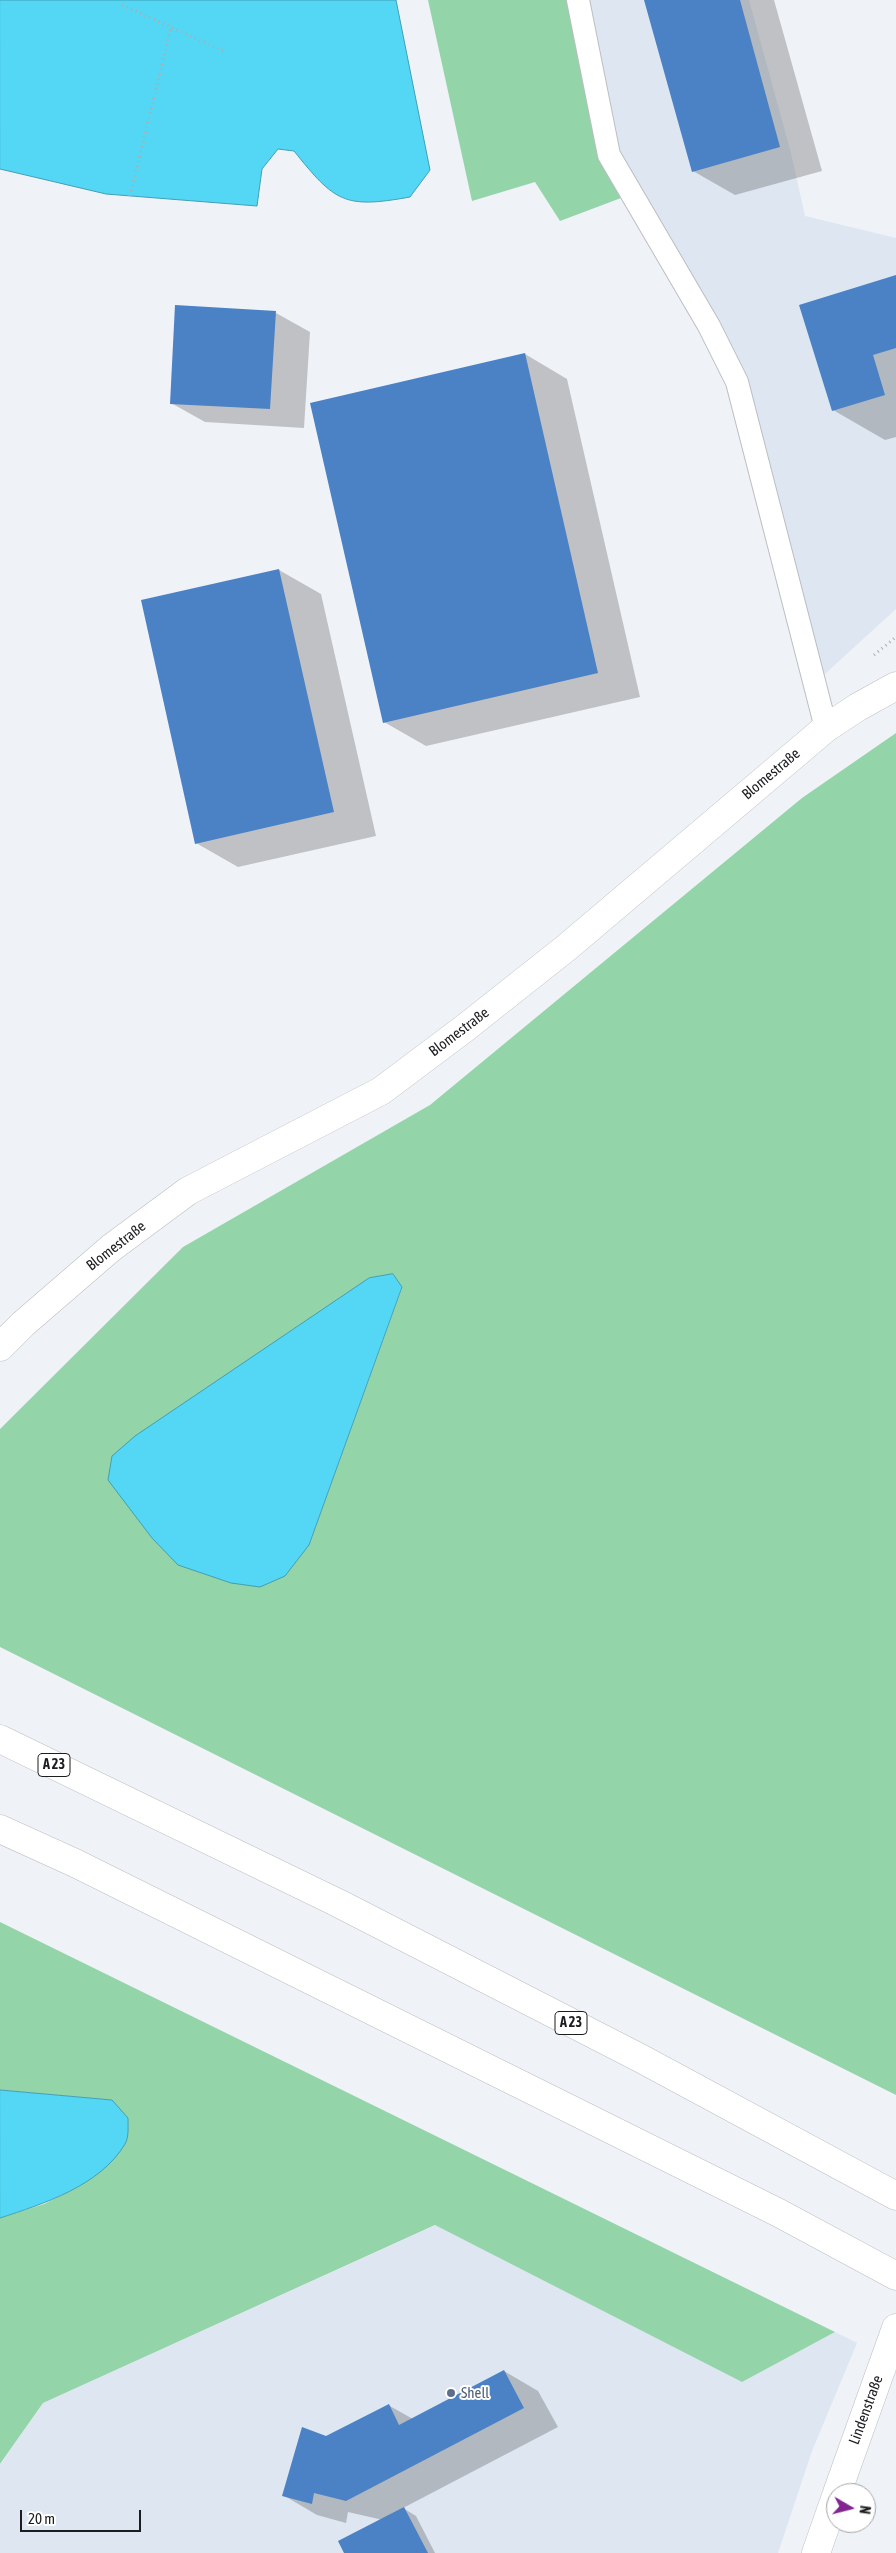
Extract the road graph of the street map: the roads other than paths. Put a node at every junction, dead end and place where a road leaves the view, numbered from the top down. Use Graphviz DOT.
graph roads {
  1 [pos="578,0"];
  2 [pos="896,686"];
  3 [pos="826,728"];
  4 [pos="0,1347"];
  5 [pos="0,1739"];
  6 [pos="0,1829"];
  7 [pos="896,2196"];
  8 [pos="896,2276"];
  9 [pos="896,2328"];
  10 [pos="840,2483"];
  11 [pos="826,2524"];
  12 [pos="816,2553"];
  1 -- 3 [label="lane"];
  2 -- 3 [label="main road, Blomestraße"];
  3 -- 4 [label="main road, Blomestraße"];
  5 -- 7 [label="main road, A 23"];
  6 -- 8 [label="main road"];
  9 -- 10 [label="main road, Lindenstraße"];
  11 -- 12 [label="main road, Lindenstraße"];
}
